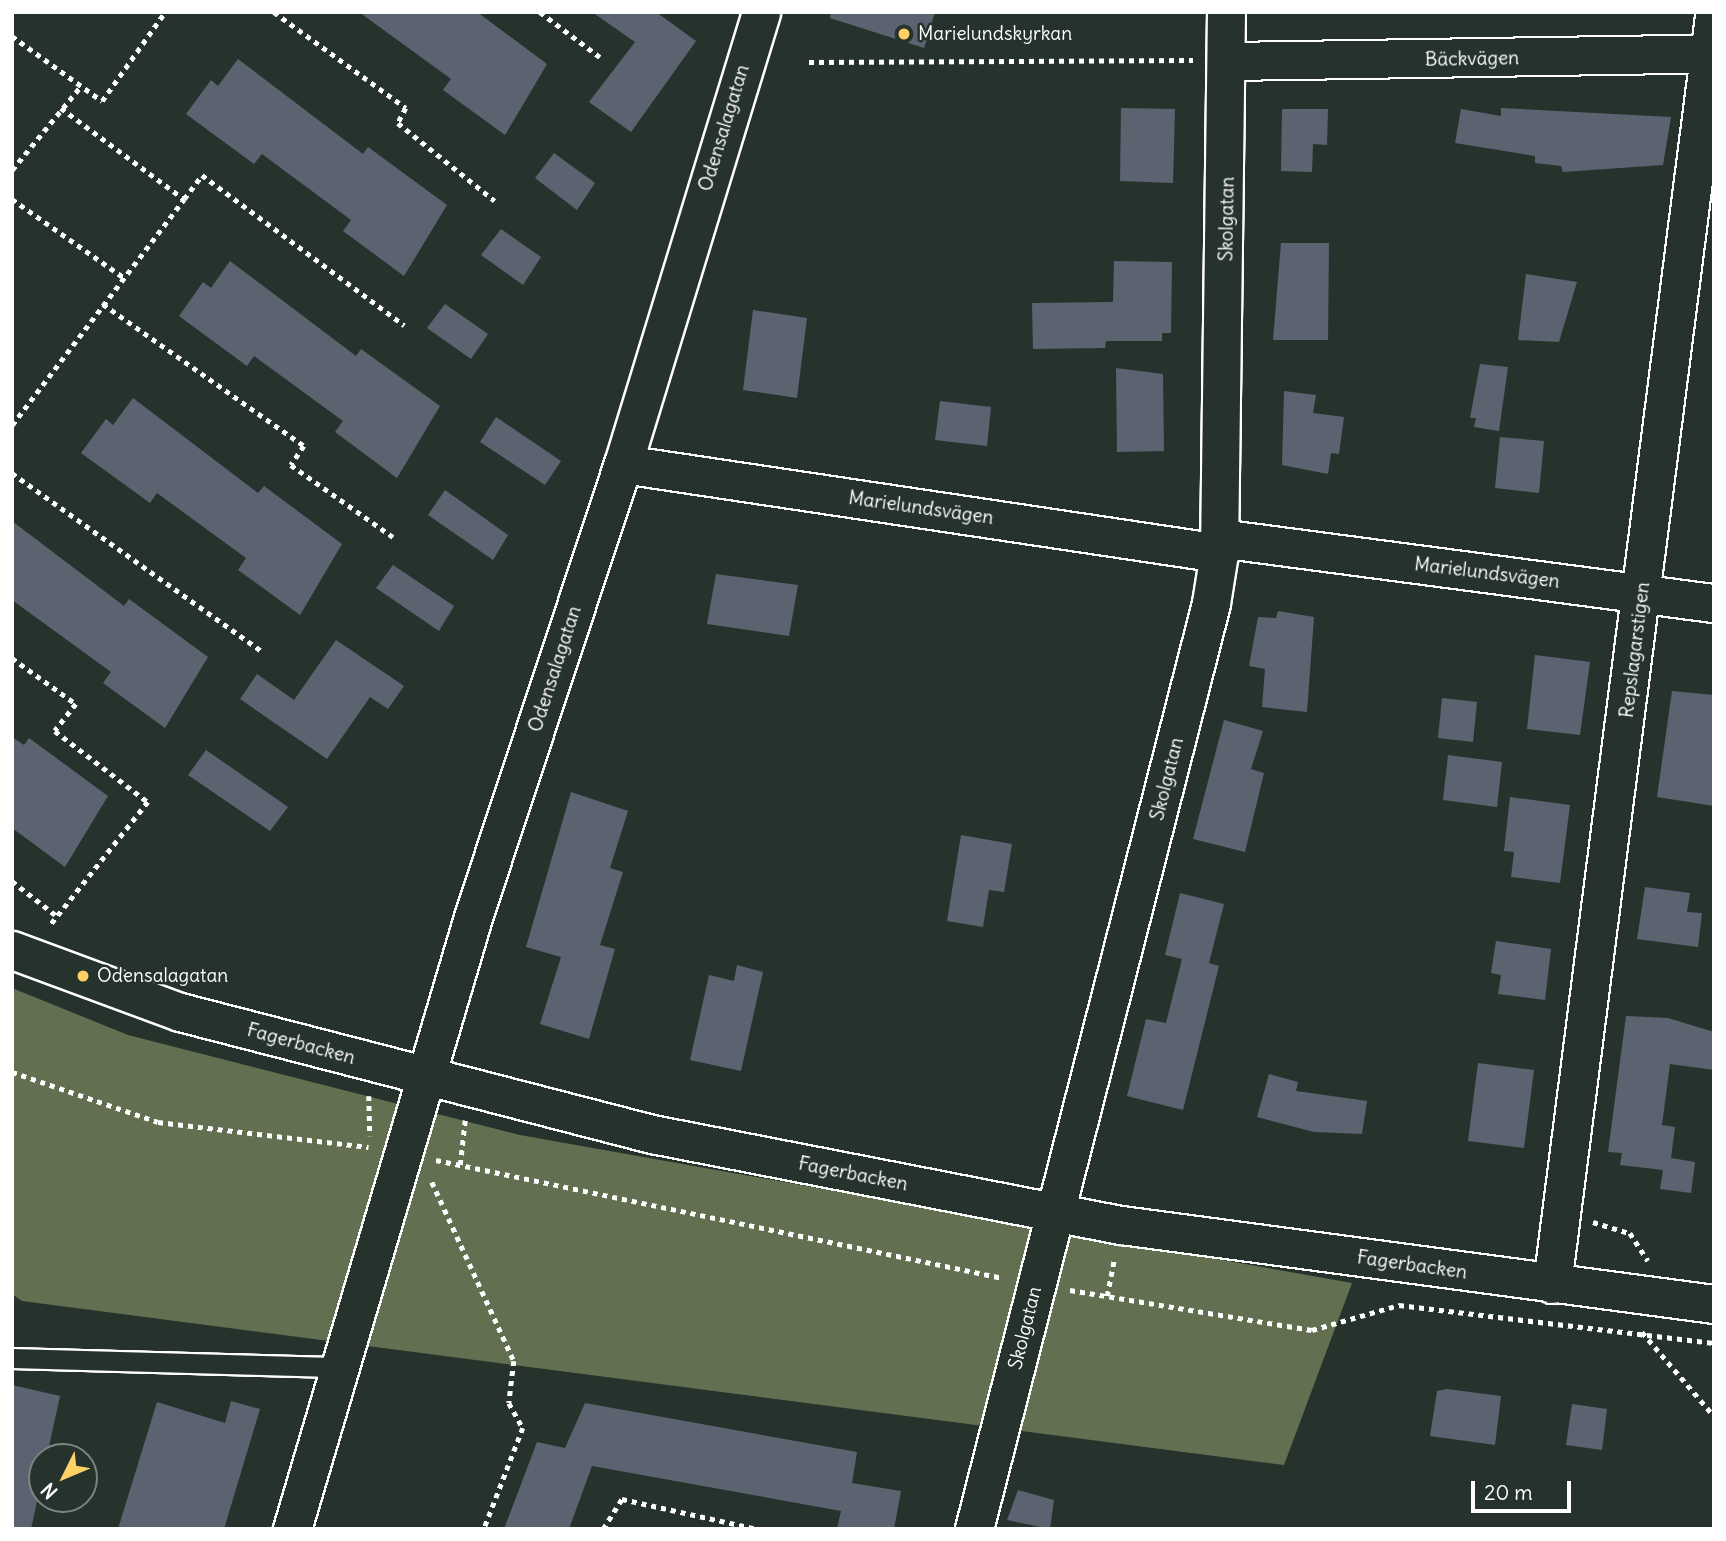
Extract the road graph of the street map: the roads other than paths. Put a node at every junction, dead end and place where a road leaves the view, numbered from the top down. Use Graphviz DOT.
graph roads {
  1 [pos="761,12"];
  2 [pos="1226,12"];
  3 [pos="1714,15"];
  4 [pos="1711,53"];
  5 [pos="1229,61"];
  6 [pos="622,464"];
  7 [pos="1219,545"];
  8 [pos="1643,593"];
  9 [pos="1714,603"];
  10 [pos="20,952"];
  11 [pos="427,1079"];
  12 [pos="1055,1214"];
  13 [pos="1552,1284"];
  14 [pos="1714,1304"];
  15 [pos="12,1358"];
  16 [pos="341,1367"];
  17 [pos="292,1529"];
  18 [pos="974,1529"];
  1 -- 6 [label="street, Odensalagatan"];
  2 -- 5 [label="street, Skolgatan"];
  3 -- 4 [label="street, Repslagarstigen"];
  4 -- 5 [label="street, Bäckvägen"];
  4 -- 8 [label="street, Repslagarstigen"];
  5 -- 7 [label="street, Skolgatan"];
  6 -- 7 [label="street, Marielundsvägen"];
  6 -- 11 [label="street, Odensalagatan"];
  7 -- 8 [label="street, Marielundsvägen"];
  7 -- 12 [label="street, Skolgatan"];
  8 -- 9 [label="street, Marielundsvägen"];
  8 -- 13 [label="street, Repslagarstigen"];
  10 -- 11 [label="street, Fagerbacken"];
  11 -- 12 [label="street, Fagerbacken"];
  11 -- 16 [label="street, Odensalagatan"];
  12 -- 13 [label="street, Fagerbacken"];
  12 -- 18 [label="street, Skolgatan"];
  13 -- 14 [label="street, Fagerbacken"];
  15 -- 16 [label="lane"];
  16 -- 17 [label="street, Odensalagatan"];
}
